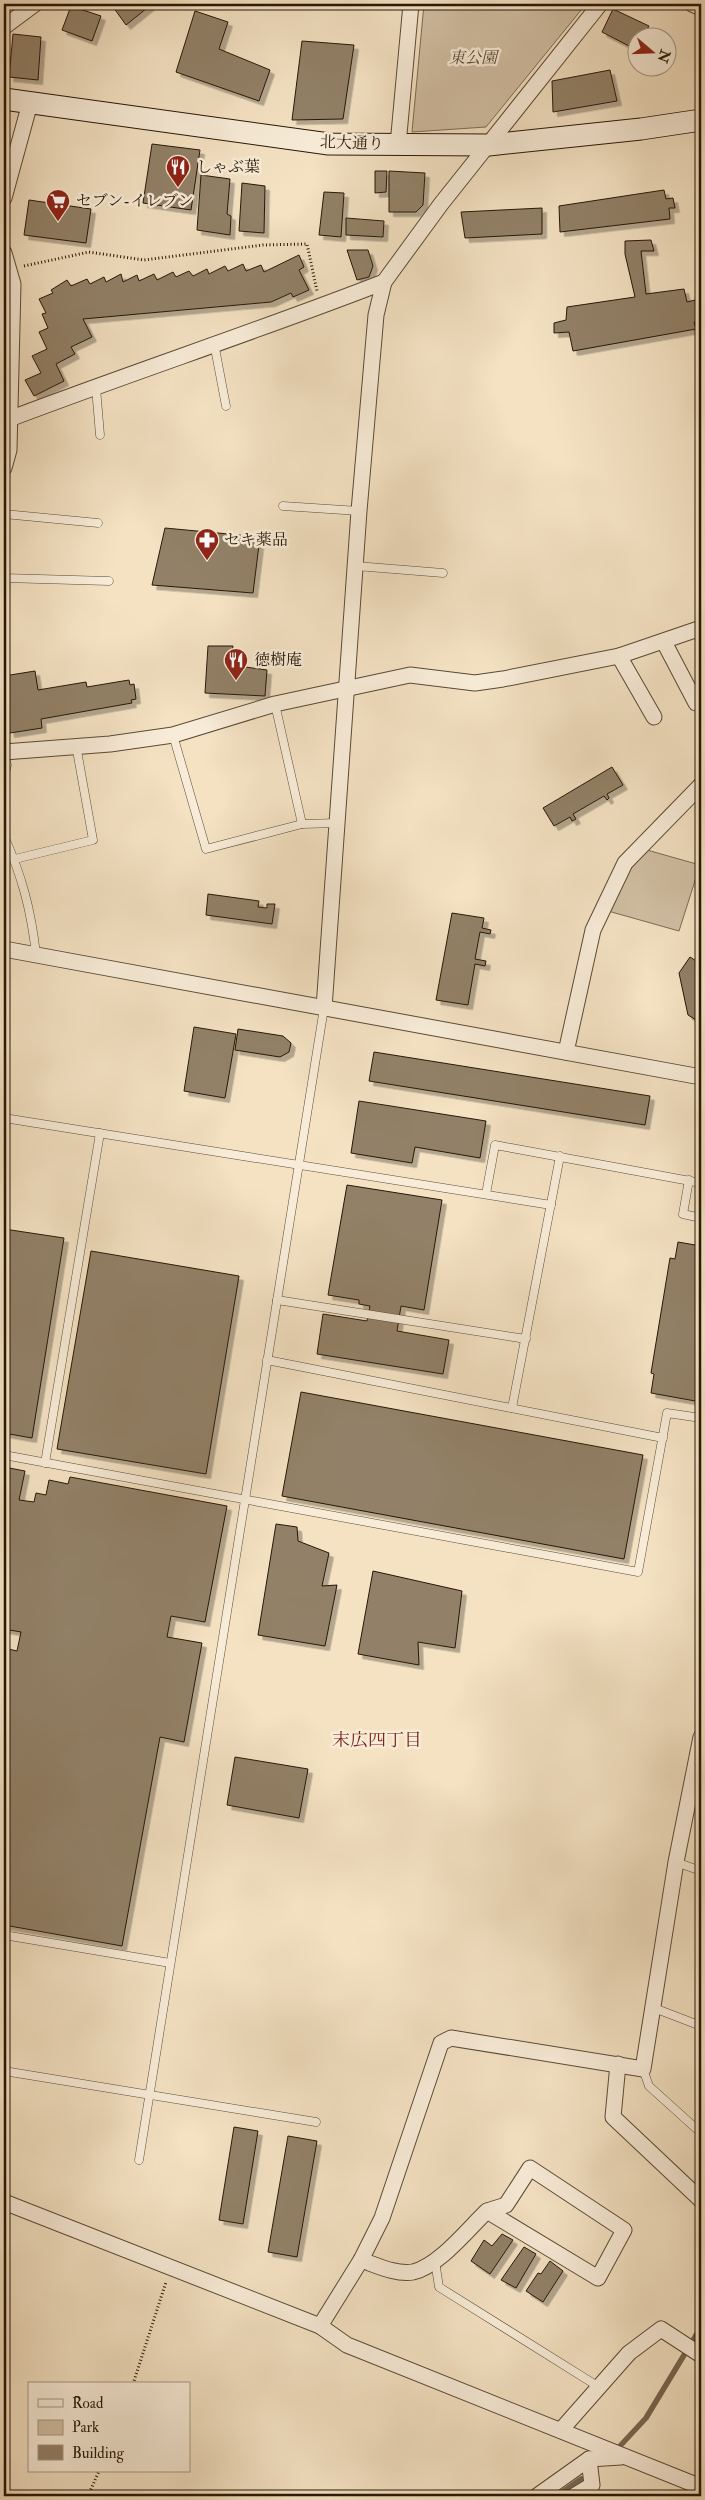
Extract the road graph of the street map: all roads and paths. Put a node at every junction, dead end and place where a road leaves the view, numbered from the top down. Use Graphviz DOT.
graph roads {
  1 [pos="35,4"];
  2 [pos="411,4"];
  3 [pos="600,4"];
  4 [pos="692,4"];
  5 [pos="18,8"];
  6 [pos="701,8"];
  7 [pos="4,27"];
  8 [pos="4,99"];
  9 [pos="30,103"];
  10 [pos="701,122"];
  11 [pos="398,145"];
  12 [pos="489,145"];
  13 [pos="4,198"];
  14 [pos="4,253"];
  15 [pos="9,269"];
  16 [pos="384,282"];
  17 [pos="320,307"];
  18 [pos="214,343"];
  19 [pos="96,388"];
  20 [pos="226,406"];
  21 [pos="7,419"];
  22 [pos="100,435"];
  23 [pos="4,468"];
  24 [pos="283,506"];
  25 [pos="359,511"];
  26 [pos="4,514"];
  27 [pos="98,523"];
  28 [pos="356,566"];
  29 [pos="443,573"];
  30 [pos="4,578"];
  31 [pos="110,581"];
  32 [pos="701,628"];
  33 [pos="664,642"];
  34 [pos="619,656"];
  35 [pos="348,688"];
  36 [pos="696,702"];
  37 [pos="275,704"];
  38 [pos="654,717"];
  39 [pos="173,735"];
  40 [pos="76,745"];
  41 [pos="4,754"];
  42 [pos="4,776"];
  43 [pos="701,785"];
  44 [pos="338,823"];
  45 [pos="302,824"];
  46 [pos="4,836"];
  47 [pos="15,859"];
  48 [pos="4,948"];
  49 [pos="36,954"];
  50 [pos="324,1008"];
  51 [pos="566,1052"];
  52 [pos="701,1077"];
  53 [pos="4,1118"];
  54 [pos="100,1133"];
  55 [pos="560,1156"];
  56 [pos="299,1165"];
  57 [pos="689,1180"];
  58 [pos="701,1183"];
  59 [pos="486,1194"];
  60 [pos="551,1204"];
  61 [pos="701,1218"];
  62 [pos="277,1300"];
  63 [pos="526,1339"];
  64 [pos="267,1360"];
  65 [pos="512,1408"];
  66 [pos="701,1418"];
  67 [pos="662,1438"];
  68 [pos="4,1455"];
  69 [pos="45,1463"];
  70 [pos="245,1500"];
  71 [pos="701,1737"];
  72 [pos="699,1761"];
  73 [pos="676,1862"];
  74 [pos="701,1870"];
  75 [pos="4,1935"];
  76 [pos="170,1963"];
  77 [pos="654,2008"];
  78 [pos="701,2026"];
  79 [pos="618,2064"];
  80 [pos="644,2069"];
  81 [pos="4,2071"];
  82 [pos="149,2094"];
  83 [pos="316,2122"];
  84 [pos="701,2133"];
  85 [pos="139,2160"];
  86 [pos="701,2200"];
  87 [pos="4,2202"];
  88 [pos="487,2211"];
  89 [pos="360,2260"];
  90 [pos="435,2261"];
  91 [pos="171,2267"];
  92 [pos="320,2326"];
  93 [pos="700,2354"];
  94 [pos="134,2382"];
  95 [pos="599,2387"];
  96 [pos="561,2430"];
  97 [pos="625,2456"];
  98 [pos="589,2459"];
  99 [pos="99,2472"];
  100 [pos="701,2487"];
  101 [pos="88,2496"];
  102 [pos="537,2496"];
  103 [pos="574,2496"];
  1 -- 5 [label="street"];
  2 -- 11 [label="street"];
  3 -- 12 [label="street"];
  4 -- 6 [label="street"];
  5 -- 7 [label="street"];
  8 -- 9 [label="street, 北大通り"];
  9 -- 11 [label="street, 北大通り"];
  9 -- 13 [label="street"];
  10 -- 12 [label="street, 北大通り"];
  11 -- 12 [label="street, 北大通り"];
  12 -- 16 [label="street"];
  14 -- 15 [label="street"];
  15 -- 17 [label="path"];
  15 -- 21 [label="street"];
  16 -- 17 [label="street"];
  16 -- 25 [label="street"];
  17 -- 18 [label="street"];
  18 -- 19 [label="street"];
  18 -- 20 [label="lane"];
  19 -- 21 [label="street"];
  19 -- 22 [label="lane"];
  21 -- 23 [label="street"];
  24 -- 25 [label="lane"];
  25 -- 28 [label="street"];
  26 -- 27 [label="lane"];
  28 -- 29 [label="lane"];
  28 -- 35 [label="street"];
  30 -- 31 [label="lane"];
  32 -- 33 [label="street"];
  33 -- 34 [label="street"];
  33 -- 36 [label="street"];
  34 -- 35 [label="street"];
  34 -- 38 [label="street"];
  35 -- 37 [label="street"];
  35 -- 44 [label="street"];
  37 -- 39 [label="street"];
  37 -- 45 [label="lane"];
  39 -- 40 [label="street"];
  39 -- 45 [label="lane"];
  40 -- 41 [label="street"];
  40 -- 47 [label="lane"];
  41 -- 42 [label="lane"];
  43 -- 51 [label="street"];
  44 -- 45 [label="lane"];
  44 -- 50 [label="street"];
  46 -- 47 [label="lane"];
  47 -- 49 [label="lane"];
  48 -- 49 [label="street"];
  49 -- 50 [label="street"];
  50 -- 51 [label="street"];
  50 -- 56 [label="lane"];
  51 -- 52 [label="street"];
  53 -- 54 [label="lane"];
  54 -- 56 [label="lane"];
  54 -- 69 [label="lane"];
  55 -- 57 [label="lane"];
  55 -- 59 [label="lane"];
  55 -- 60 [label="lane"];
  56 -- 59 [label="lane"];
  56 -- 62 [label="lane"];
  57 -- 58 [label="lane"];
  57 -- 61 [label="lane"];
  59 -- 60 [label="lane"];
  60 -- 63 [label="lane"];
  62 -- 63 [label="lane"];
  62 -- 64 [label="lane"];
  63 -- 65 [label="lane"];
  64 -- 65 [label="lane"];
  64 -- 70 [label="lane"];
  65 -- 67 [label="lane"];
  66 -- 67 [label="lane"];
  67 -- 70 [label="lane"];
  68 -- 69 [label="lane"];
  69 -- 70 [label="lane"];
  70 -- 76 [label="lane"];
  71 -- 72 [label="street"];
  72 -- 73 [label="street"];
  73 -- 74 [label="lane"];
  73 -- 77 [label="street"];
  75 -- 76 [label="lane"];
  76 -- 82 [label="lane"];
  77 -- 78 [label="lane"];
  77 -- 80 [label="street"];
  79 -- 80 [label="street"];
  79 -- 86 [label="street"];
  79 -- 89 [label="street"];
  80 -- 84 [label="lane"];
  81 -- 82 [label="lane"];
  82 -- 83 [label="lane"];
  82 -- 85 [label="lane"];
  87 -- 91 [label="street"];
  88 -- 88 [label="street"];
  88 -- 90 [label="street"];
  89 -- 90 [label="street"];
  89 -- 92 [label="street"];
  90 -- 95 [label="lane"];
  91 -- 92 [label="street"];
  91 -- 94 [label="path"];
  92 -- 96 [label="street"];
  93 -- 95 [label="street"];
  95 -- 96 [label="street"];
  96 -- 97 [label="street"];
  97 -- 98 [label="street"];
  97 -- 100 [label="street"];
  98 -- 102 [label="street"];
  98 -- 103 [label="street"];
  99 -- 101 [label="path"];
}
